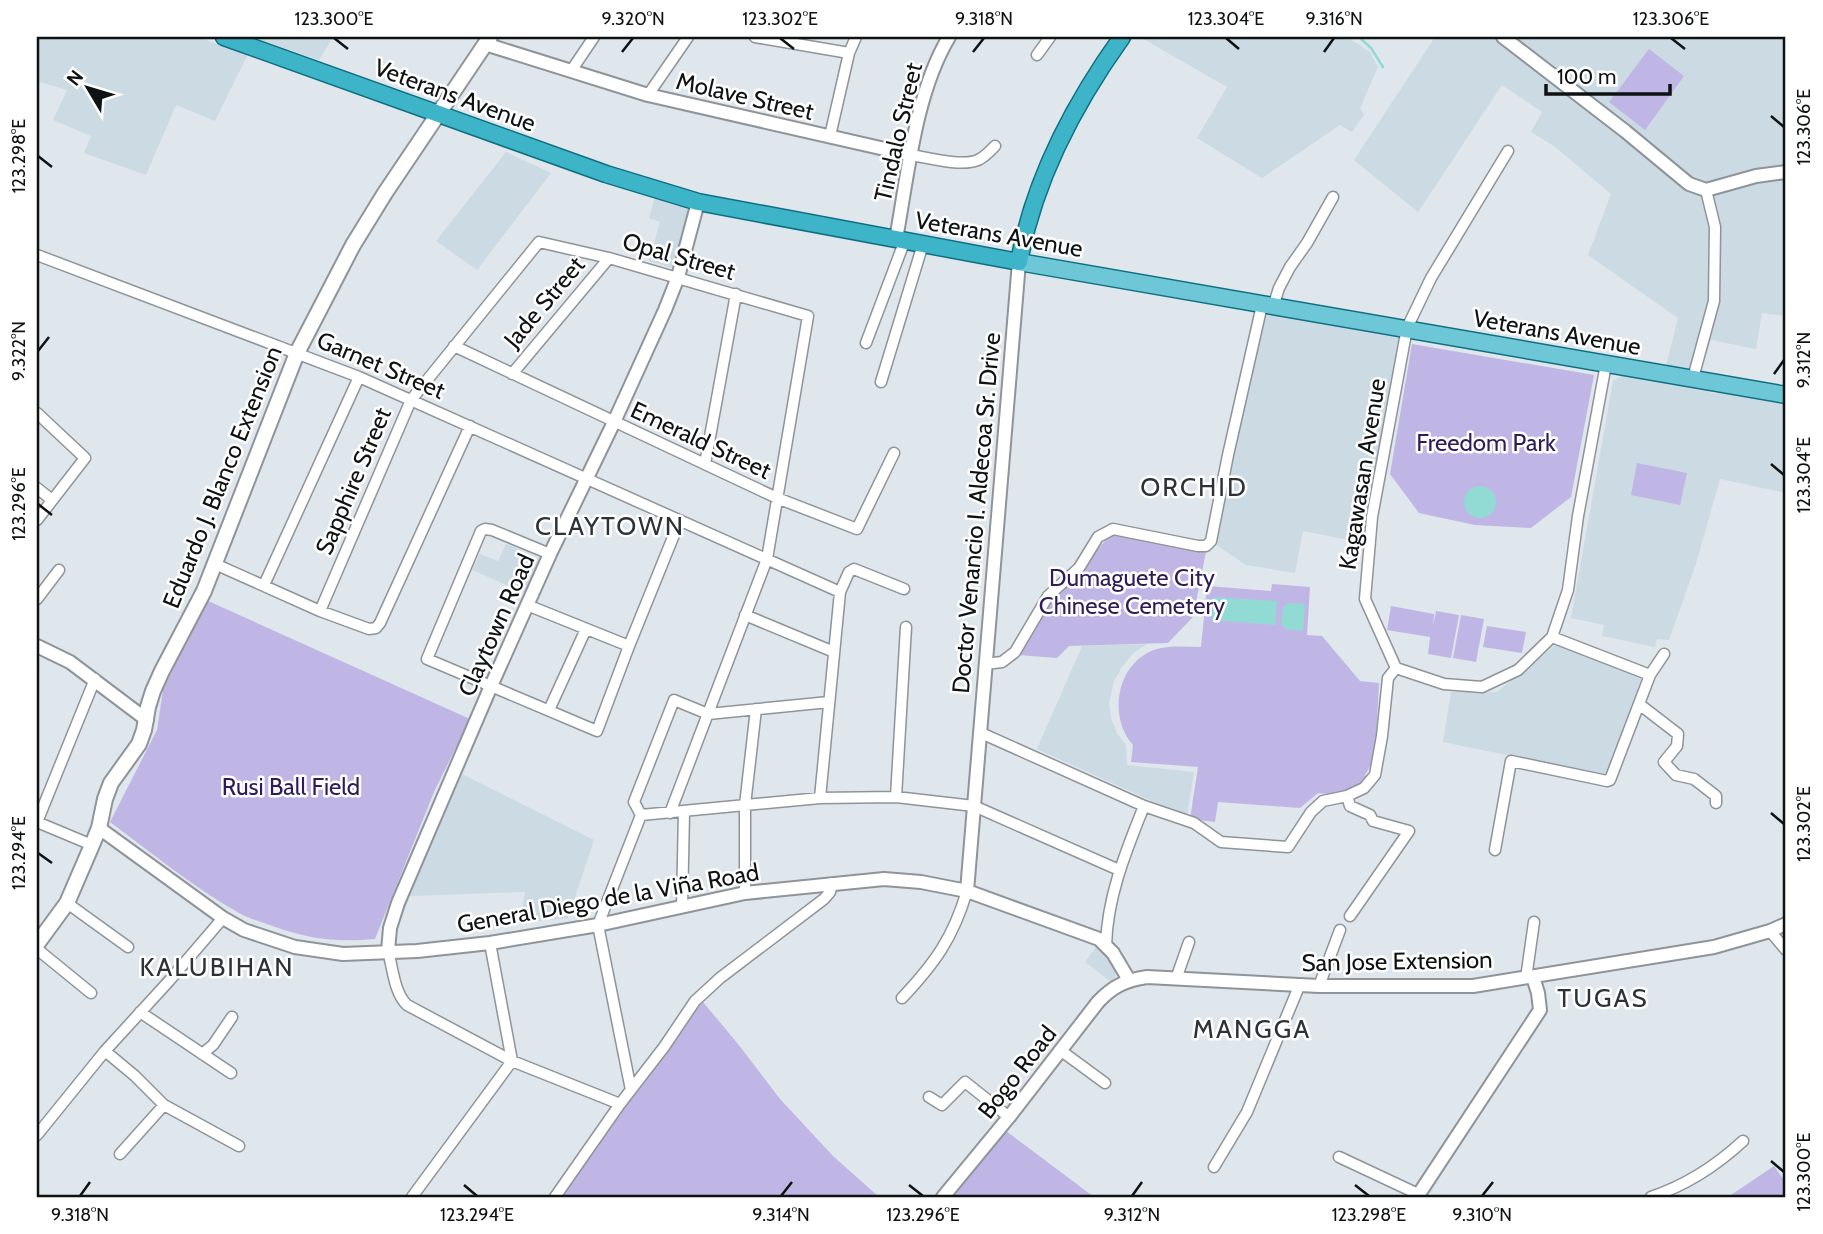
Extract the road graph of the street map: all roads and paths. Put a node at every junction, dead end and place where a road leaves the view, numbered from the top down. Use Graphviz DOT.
graph roads {
  1 [pos="224,37"];
  2 [pos="594,37"];
  3 [pos="688,37"];
  4 [pos="755,37"];
  5 [pos="856,37"];
  6 [pos="949,37"];
  7 [pos="1050,37"];
  8 [pos="1503,37"];
  9 [pos="488,40"];
  10 [pos="1115,40"];
  11 [pos="849,53"];
  12 [pos="1037,55"];
  13 [pos="571,71"];
  14 [pos="648,95"];
  15 [pos="438,113"];
  16 [pos="830,136"];
  17 [pos="995,146"];
  18 [pos="1508,151"];
  19 [pos="911,155"];
  20 [pos="1786,172"];
  21 [pos="1706,190"];
  22 [pos="1333,197"];
  23 [pos="698,201"];
  24 [pos="900,240"];
  25 [pos="539,242"];
  26 [pos="923,244"];
  27 [pos="37,255"];
  28 [pos="608,258"];
  29 [pos="1020,261"];
  30 [pos="678,277"];
  31 [pos="736,294"];
  32 [pos="1267,306"];
  33 [pos="1407,328"];
  34 [pos="866,343"];
  35 [pos="454,346"];
  36 [pos="297,353"];
  37 [pos="1606,364"];
  38 [pos="512,374"];
  39 [pos="359,377"];
  40 [pos="1693,378"];
  41 [pos="881,382"];
  42 [pos="1786,395"];
  43 [pos="411,400"];
  44 [pos="37,413"];
  45 [pos="614,422"];
  46 [pos="470,426"];
  47 [pos="894,453"];
  48 [pos="705,464"];
  49 [pos="587,478"];
  50 [pos="37,488"];
  51 [pos="777,498"];
  52 [pos="52,500"];
  53 [pos="37,520"];
  54 [pos="680,520"];
  55 [pos="550,554"];
  56 [pos="767,559"];
  57 [pos="215,564"];
  58 [pos="59,570"];
  59 [pos="264,585"];
  60 [pos="904,589"];
  61 [pos="840,592"];
  62 [pos="37,599"];
  63 [pos="527,605"];
  64 [pos="320,611"];
  65 [pos="746,615"];
  66 [pos="906,627"];
  67 [pos="586,629"];
  68 [pos="1552,637"];
  69 [pos="37,646"];
  70 [pos="629,646"];
  71 [pos="834,652"];
  72 [pos="1664,654"];
  73 [pos="985,664"];
  74 [pos="1396,668"];
  75 [pos="1650,674"];
  76 [pos="95,679"];
  77 [pos="491,686"];
  78 [pos="829,702"];
  79 [pos="1639,704"];
  80 [pos="756,709"];
  81 [pos="549,710"];
  82 [pos="708,714"];
  83 [pos="147,720"];
  84 [pos="981,733"];
  85 [pos="1348,796"];
  86 [pos="897,797"];
  87 [pos="820,798"];
  88 [pos="1716,803"];
  89 [pos="745,805"];
  90 [pos="974,806"];
  91 [pos="1144,806"];
  92 [pos="684,811"];
  93 [pos="670,813"];
  94 [pos="641,815"];
  95 [pos="37,822"];
  96 [pos="99,828"];
  97 [pos="92,845"];
  98 [pos="1495,850"];
  99 [pos="1119,870"];
  100 [pos="832,883"];
  101 [pos="967,891"];
  102 [pos="746,893"];
  103 [pos="66,903"];
  104 [pos="682,907"];
  105 [pos="1350,916"];
  106 [pos="222,918"];
  107 [pos="1535,922"];
  108 [pos="1786,924"];
  109 [pos="598,925"];
  110 [pos="1340,930"];
  111 [pos="1770,931"];
  112 [pos="1189,942"];
  113 [pos="490,943"];
  114 [pos="37,944"];
  115 [pos="1106,946"];
  116 [pos="128,947"];
  117 [pos="1786,950"];
  118 [pos="388,951"];
  119 [pos="1530,977"];
  120 [pos="1175,979"];
  121 [pos="1129,980"];
  122 [pos="1300,984"];
  123 [pos="1319,986"];
  124 [pos="91,993"];
  125 [pos="902,998"];
  126 [pos="140,1012"];
  127 [pos="232,1017"];
  128 [pos="1060,1050"];
  129 [pos="105,1051"];
  130 [pos="202,1054"];
  131 [pos="512,1060"];
  132 [pos="231,1073"];
  133 [pos="1105,1083"];
  134 [pos="631,1090"];
  135 [pos="929,1097"];
  136 [pos="620,1104"];
  137 [pos="164,1105"];
  138 [pos="1009,1117"];
  139 [pos="37,1135"];
  140 [pos="1743,1141"];
  141 [pos="239,1146"];
  142 [pos="120,1154"];
  143 [pos="1339,1157"];
  144 [pos="1213,1167"];
  145 [pos="1418,1196"];
  146 [pos="412,1197"];
  147 [pos="555,1197"];
  148 [pos="943,1197"];
  149 [pos="1651,1197"];
  1 -- 15 [label="highway, Veterans Avenue"];
  2 -- 13 [label="street"];
  3 -- 14 [label="street"];
  4 -- 11 [label="street"];
  5 -- 11 [label="street"];
  6 -- 19 [label="street, Tindalo Street"];
  7 -- 12 [label="street"];
  8 -- 21 [label="street"];
  9 -- 13 [label="street, Molave Street"];
  9 -- 15 [label="main road, Eduardo J. Blanco Extension"];
  10 -- 29 [label="highway, Doctor Venancio I. Aldecoa Sr. Drive"];
  11 -- 16 [label="street"];
  13 -- 14 [label="street, Molave Street"];
  14 -- 16 [label="street, Molave Street"];
  15 -- 23 [label="highway, Veterans Avenue"];
  15 -- 36 [label="main road, Eduardo J. Blanco Extension"];
  16 -- 19 [label="street, Molave Street"];
  17 -- 19 [label="street, Molave Street"];
  18 -- 33 [label="street, Kagawasan Avenue"];
  19 -- 24 [label="street, Tindalo Street"];
  20 -- 21 [label="street"];
  21 -- 40 [label="street"];
  22 -- 32 [label="street"];
  23 -- 24 [label="highway, Veterans Avenue"];
  23 -- 30 [label="street, Claytown Road"];
  24 -- 26 [label="highway, Veterans Avenue"];
  24 -- 34 [label="street"];
  25 -- 28 [label="street, Opal Street"];
  25 -- 35 [label="street, Sapphire Street"];
  26 -- 29 [label="highway, Veterans Avenue"];
  26 -- 41 [label="street"];
  27 -- 36 [label="street, Garnet Street"];
  28 -- 30 [label="street, Opal Street"];
  28 -- 38 [label="street, Jade Street"];
  29 -- 32 [label="main road, Veterans Avenue"];
  29 -- 73 [label="street, Doctor Venancio I. Aldecoa Sr. Drive"];
  30 -- 31 [label="street, Opal Street"];
  30 -- 45 [label="street, Claytown Road"];
  31 -- 48 [label="street"];
  31 -- 51 [label="street, Opal Street"];
  32 -- 33 [label="main road, Veterans Avenue"];
  32 -- 73 [label="street"];
  33 -- 37 [label="main road, Veterans Avenue"];
  33 -- 74 [label="street, Kagawasan Avenue"];
  35 -- 38 [label="street, Emerald Street"];
  35 -- 43 [label="street, Sapphire Street"];
  36 -- 39 [label="street, Garnet Street"];
  36 -- 57 [label="main road, Eduardo J. Blanco Extension"];
  37 -- 40 [label="main road, Veterans Avenue"];
  37 -- 68 [label="street"];
  38 -- 45 [label="street, Emerald Street"];
  39 -- 43 [label="street, Garnet Street"];
  39 -- 59 [label="street"];
  40 -- 42 [label="main road, Veterans Avenue"];
  43 -- 46 [label="street, Garnet Street"];
  43 -- 64 [label="street, Sapphire Street"];
  44 -- 52 [label="street"];
  45 -- 48 [label="street, Emerald Street"];
  45 -- 49 [label="street, Claytown Road"];
  46 -- 49 [label="street, Garnet Street"];
  46 -- 64 [label="street"];
  47 -- 51 [label="street, Emerald Street"];
  48 -- 51 [label="street, Emerald Street"];
  49 -- 54 [label="street, Garnet Street"];
  49 -- 55 [label="street, Claytown Road"];
  50 -- 52 [label="street"];
  51 -- 56 [label="street"];
  52 -- 53 [label="street"];
  54 -- 56 [label="street, Garnet Street"];
  54 -- 70 [label="street"];
  55 -- 63 [label="street, Claytown Road"];
  55 -- 77 [label="street"];
  56 -- 61 [label="street, Garnet Street"];
  56 -- 65 [label="street"];
  57 -- 59 [label="street"];
  57 -- 83 [label="main road, Eduardo J. Blanco Extension"];
  58 -- 62 [label="street"];
  59 -- 64 [label="street"];
  60 -- 61 [label="street"];
  61 -- 71 [label="street"];
  63 -- 67 [label="street"];
  63 -- 77 [label="street, Claytown Road"];
  65 -- 71 [label="street"];
  65 -- 82 [label="street"];
  66 -- 86 [label="street"];
  67 -- 70 [label="street"];
  67 -- 81 [label="street"];
  68 -- 74 [label="street"];
  68 -- 75 [label="street"];
  69 -- 76 [label="street"];
  70 -- 81 [label="street"];
  71 -- 78 [label="street"];
  72 -- 75 [label="street"];
  73 -- 84 [label="street, Doctor Venancio I. Aldecoa Sr. Drive"];
  74 -- 85 [label="street"];
  75 -- 79 [label="street"];
  76 -- 83 [label="street"];
  76 -- 95 [label="street"];
  77 -- 81 [label="street"];
  77 -- 118 [label="street, Claytown Road"];
  78 -- 80 [label="street"];
  78 -- 87 [label="street"];
  79 -- 88 [label="street"];
  79 -- 98 [label="street"];
  80 -- 82 [label="street"];
  80 -- 89 [label="street"];
  82 -- 93 [label="street"];
  82 -- 94 [label="street"];
  83 -- 96 [label="main road, Eduardo J. Blanco Extension"];
  84 -- 90 [label="street, Doctor Venancio I. Aldecoa Sr. Drive"];
  84 -- 91 [label="street"];
  85 -- 91 [label="street"];
  85 -- 105 [label="street"];
  86 -- 87 [label="street"];
  86 -- 90 [label="street"];
  87 -- 89 [label="street"];
  89 -- 92 [label="street"];
  89 -- 102 [label="street"];
  90 -- 99 [label="street"];
  90 -- 101 [label="street, Doctor Venancio I. Aldecoa Sr. Drive"];
  91 -- 99 [label="street"];
  92 -- 93 [label="street"];
  92 -- 104 [label="street"];
  93 -- 94 [label="street"];
  94 -- 109 [label="street"];
  95 -- 97 [label="street"];
  96 -- 97 [label="main road, Eduardo J. Blanco Extension"];
  96 -- 106 [label="street, General Diego de la Viña Road"];
  97 -- 103 [label="main road, Eduardo J. Blanco Extension"];
  99 -- 115 [label="street"];
  100 -- 101 [label="street, General Diego de la Viña Road"];
  100 -- 102 [label="street, General Diego de la Viña Road"];
  100 -- 134 [label="street"];
  101 -- 115 [label="street, General Diego de la Viña Road"];
  101 -- 125 [label="street, Doctor Venancio I. Aldecoa Sr. Drive"];
  102 -- 104 [label="street, General Diego de la Viña Road"];
  103 -- 114 [label="main road, Eduardo J. Blanco Extension"];
  103 -- 116 [label="street"];
  104 -- 109 [label="street, General Diego de la Viña Road"];
  106 -- 118 [label="street, General Diego de la Viña Road"];
  106 -- 126 [label="street"];
  107 -- 119 [label="street"];
  108 -- 111 [label="street, San Jose Extension"];
  109 -- 113 [label="street, General Diego de la Viña Road"];
  109 -- 134 [label="street"];
  110 -- 123 [label="street"];
  111 -- 117 [label="street"];
  111 -- 119 [label="street, San Jose Extension"];
  112 -- 120 [label="street"];
  113 -- 118 [label="street, General Diego de la Viña Road"];
  113 -- 131 [label="street"];
  114 -- 124 [label="street"];
  115 -- 121 [label="street, General Diego de la Viña Road"];
  118 -- 131 [label="street"];
  119 -- 123 [label="street, San Jose Extension"];
  119 -- 145 [label="street"];
  120 -- 121 [label="street, San Jose Extension"];
  120 -- 122 [label="street, San Jose Extension"];
  121 -- 128 [label="street, Bogo Road"];
  122 -- 123 [label="street, San Jose Extension"];
  122 -- 144 [label="street"];
  126 -- 129 [label="street"];
  126 -- 130 [label="street"];
  127 -- 130 [label="street"];
  128 -- 133 [label="street"];
  128 -- 138 [label="street, Bogo Road"];
  129 -- 137 [label="street"];
  129 -- 139 [label="street"];
  130 -- 132 [label="street"];
  131 -- 136 [label="street"];
  131 -- 146 [label="street"];
  134 -- 136 [label="street"];
  135 -- 138 [label="street"];
  136 -- 147 [label="street"];
  137 -- 141 [label="street"];
  137 -- 142 [label="street"];
  138 -- 148 [label="street, Bogo Road"];
  140 -- 149 [label="street"];
  143 -- 145 [label="street"];
}
